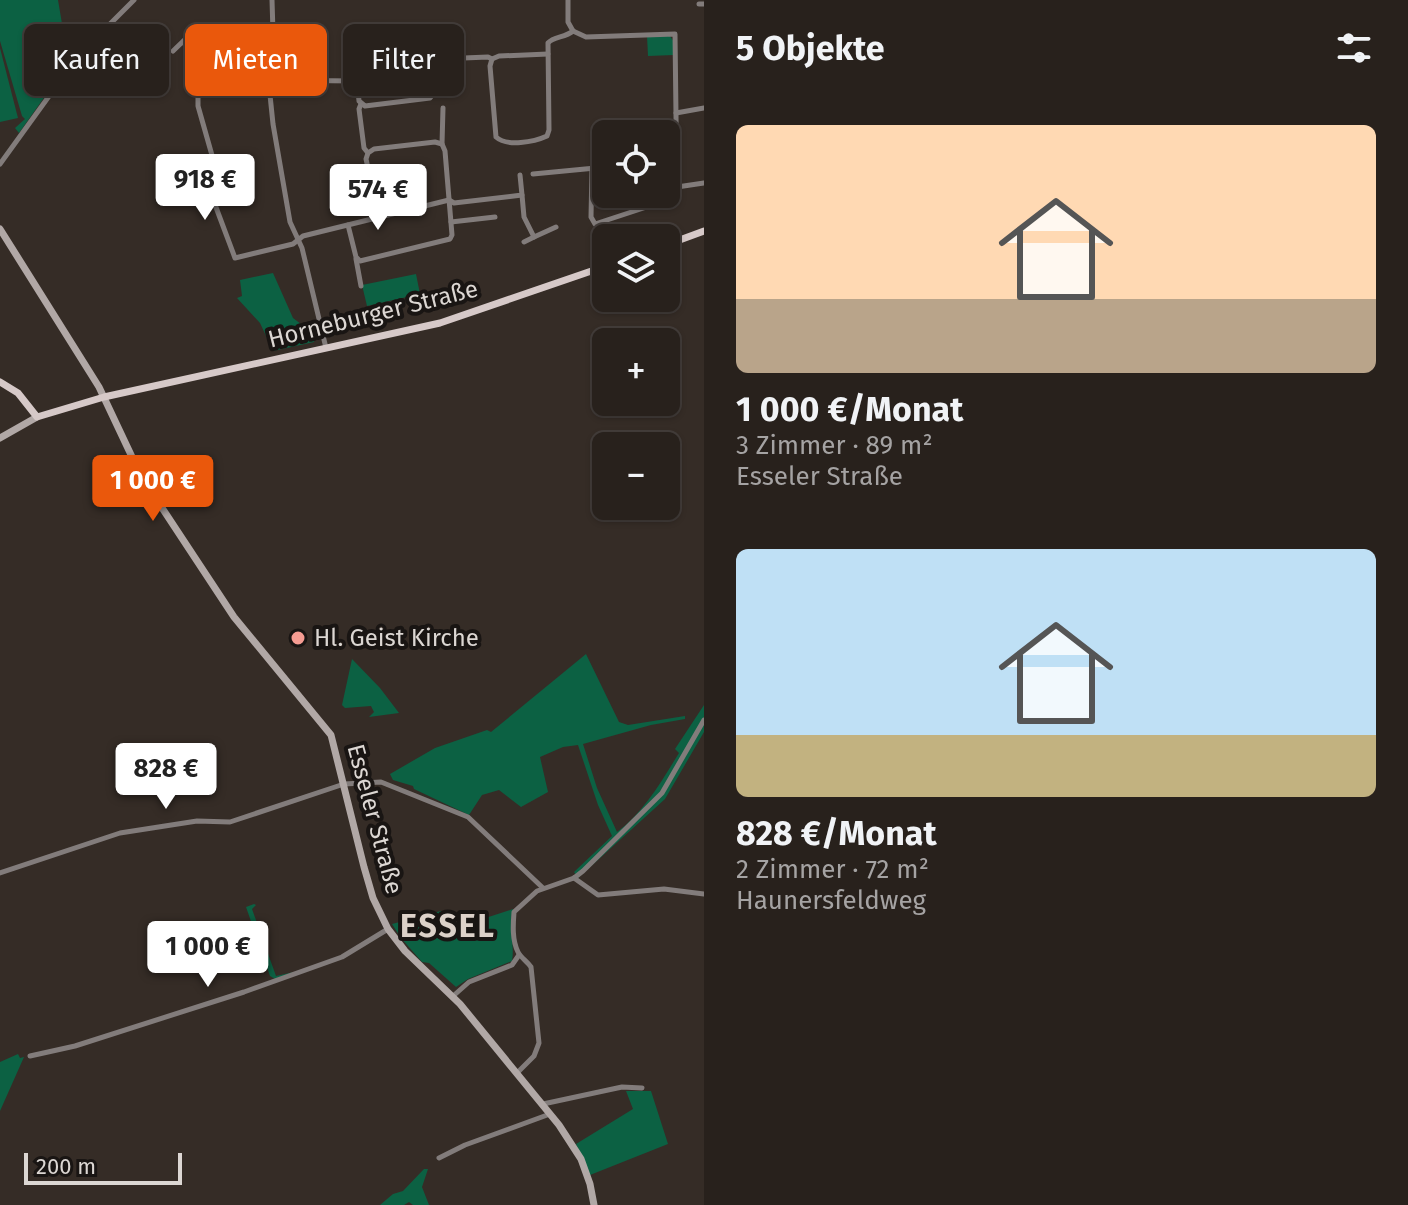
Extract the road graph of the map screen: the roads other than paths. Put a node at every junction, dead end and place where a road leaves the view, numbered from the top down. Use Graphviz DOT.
graph roads {
  1 [pos="134,0"];
  2 [pos="272,0"];
  3 [pos="568,0"];
  4 [pos="273,24"];
  5 [pos="573,31"];
  6 [pos="184,41"];
  7 [pos="185,44"];
  8 [pos="173,51"];
  9 [pos="548,54"];
  10 [pos="464,58"];
  11 [pos="492,59"];
  12 [pos="198,96"];
  13 [pos="270,96"];
  14 [pos="360,96"];
  15 [pos="433,96"];
  16 [pos="361,104"];
  17 [pos="443,108"];
  18 [pos="704,108"];
  19 [pos="676,113"];
  20 [pos="676,120"];
  21 [pos="442,144"];
  22 [pos="368,153"];
  23 [pos="0,164"];
  24 [pos="592,168"];
  25 [pos="533,174"];
  26 [pos="520,175"];
  27 [pos="704,183"];
  28 [pos="680,187"];
  29 [pos="522,195"];
  30 [pos="449,200"];
  31 [pos="644,208"];
  32 [pos="379,217"];
  33 [pos="495,217"];
  34 [pos="451,222"];
  35 [pos="348,225"];
  36 [pos="556,227"];
  37 [pos="0,229"];
  38 [pos="704,231"];
  39 [pos="534,237"];
  40 [pos="298,239"];
  41 [pos="680,240"];
  42 [pos="524,242"];
  43 [pos="356,257"];
  44 [pos="592,271"];
  45 [pos="361,286"];
  46 [pos="326,348"];
  47 [pos="0,382"];
  48 [pos="104,397"];
  49 [pos="37,417"];
  50 [pos="0,438"];
  51 [pos="704,720"];
  52 [pos="344,784"];
  53 [pos="0,873"];
  54 [pos="574,878"];
  55 [pos="543,888"];
  56 [pos="704,894"];
  57 [pos="388,929"];
  58 [pos="519,955"];
  59 [pos="452,997"];
  60 [pos="30,1056"];
  61 [pos="517,1073"];
  62 [pos="642,1088"];
  63 [pos="542,1105"];
  64 [pos="550,1114"];
  65 [pos="439,1158"];
  66 [pos="594,1205"];
  1 -- 23 [label="street"];
  2 -- 4 [label="street"];
  3 -- 5 [label="street"];
  5 -- 9 [label="street"];
  5 -- 19 [label="street"];
  6 -- 7 [label="street"];
  6 -- 8 [label="street"];
  9 -- 11 [label="street"];
  9 -- 11 [label="street"];
  10 -- 11 [label="street"];
  12 -- 40 [label="street"];
  13 -- 40 [label="street"];
  14 -- 16 [label="street"];
  15 -- 16 [label="street"];
  16 -- 22 [label="street"];
  17 -- 21 [label="street"];
  18 -- 19 [label="street"];
  19 -- 20 [label="street"];
  21 -- 22 [label="street"];
  21 -- 30 [label="street"];
  22 -- 32 [label="street"];
  24 -- 25 [label="street"];
  24 -- 31 [label="street"];
  26 -- 29 [label="street"];
  27 -- 28 [label="street"];
  29 -- 30 [label="street"];
  29 -- 39 [label="street"];
  30 -- 32 [label="street"];
  30 -- 34 [label="street"];
  32 -- 35 [label="street"];
  33 -- 34 [label="street"];
  34 -- 43 [label="street"];
  35 -- 40 [label="street"];
  35 -- 43 [label="street"];
  36 -- 39 [label="street"];
  37 -- 48 [label="main road, Esseler Straße"];
  38 -- 41 [label="main road"];
  39 -- 42 [label="street"];
  40 -- 46 [label="street"];
  43 -- 45 [label="street"];
  44 -- 46 [label="main road, Horneburger Straße"];
  46 -- 48 [label="main road, Horneburger Straße"];
  47 -- 49 [label="main road"];
  48 -- 49 [label="main road, Horneburger Straße"];
  48 -- 52 [label="main road, Esseler Straße"];
  49 -- 50 [label="main road"];
  51 -- 54 [label="street"];
  52 -- 53 [label="street"];
  52 -- 55 [label="street"];
  52 -- 57 [label="main road, Esseler Straße"];
  54 -- 55 [label="street"];
  54 -- 56 [label="street"];
  55 -- 58 [label="street"];
  57 -- 59 [label="main road, Esseler Straße"];
  57 -- 60 [label="street"];
  58 -- 59 [label="street"];
  58 -- 61 [label="street"];
  59 -- 61 [label="main road, Esseler Straße"];
  61 -- 63 [label="main road, Esseler Straße"];
  62 -- 63 [label="street"];
  63 -- 64 [label="main road, Esseler Straße"];
  64 -- 65 [label="street"];
  64 -- 66 [label="main road, Esseler Straße"];
}
